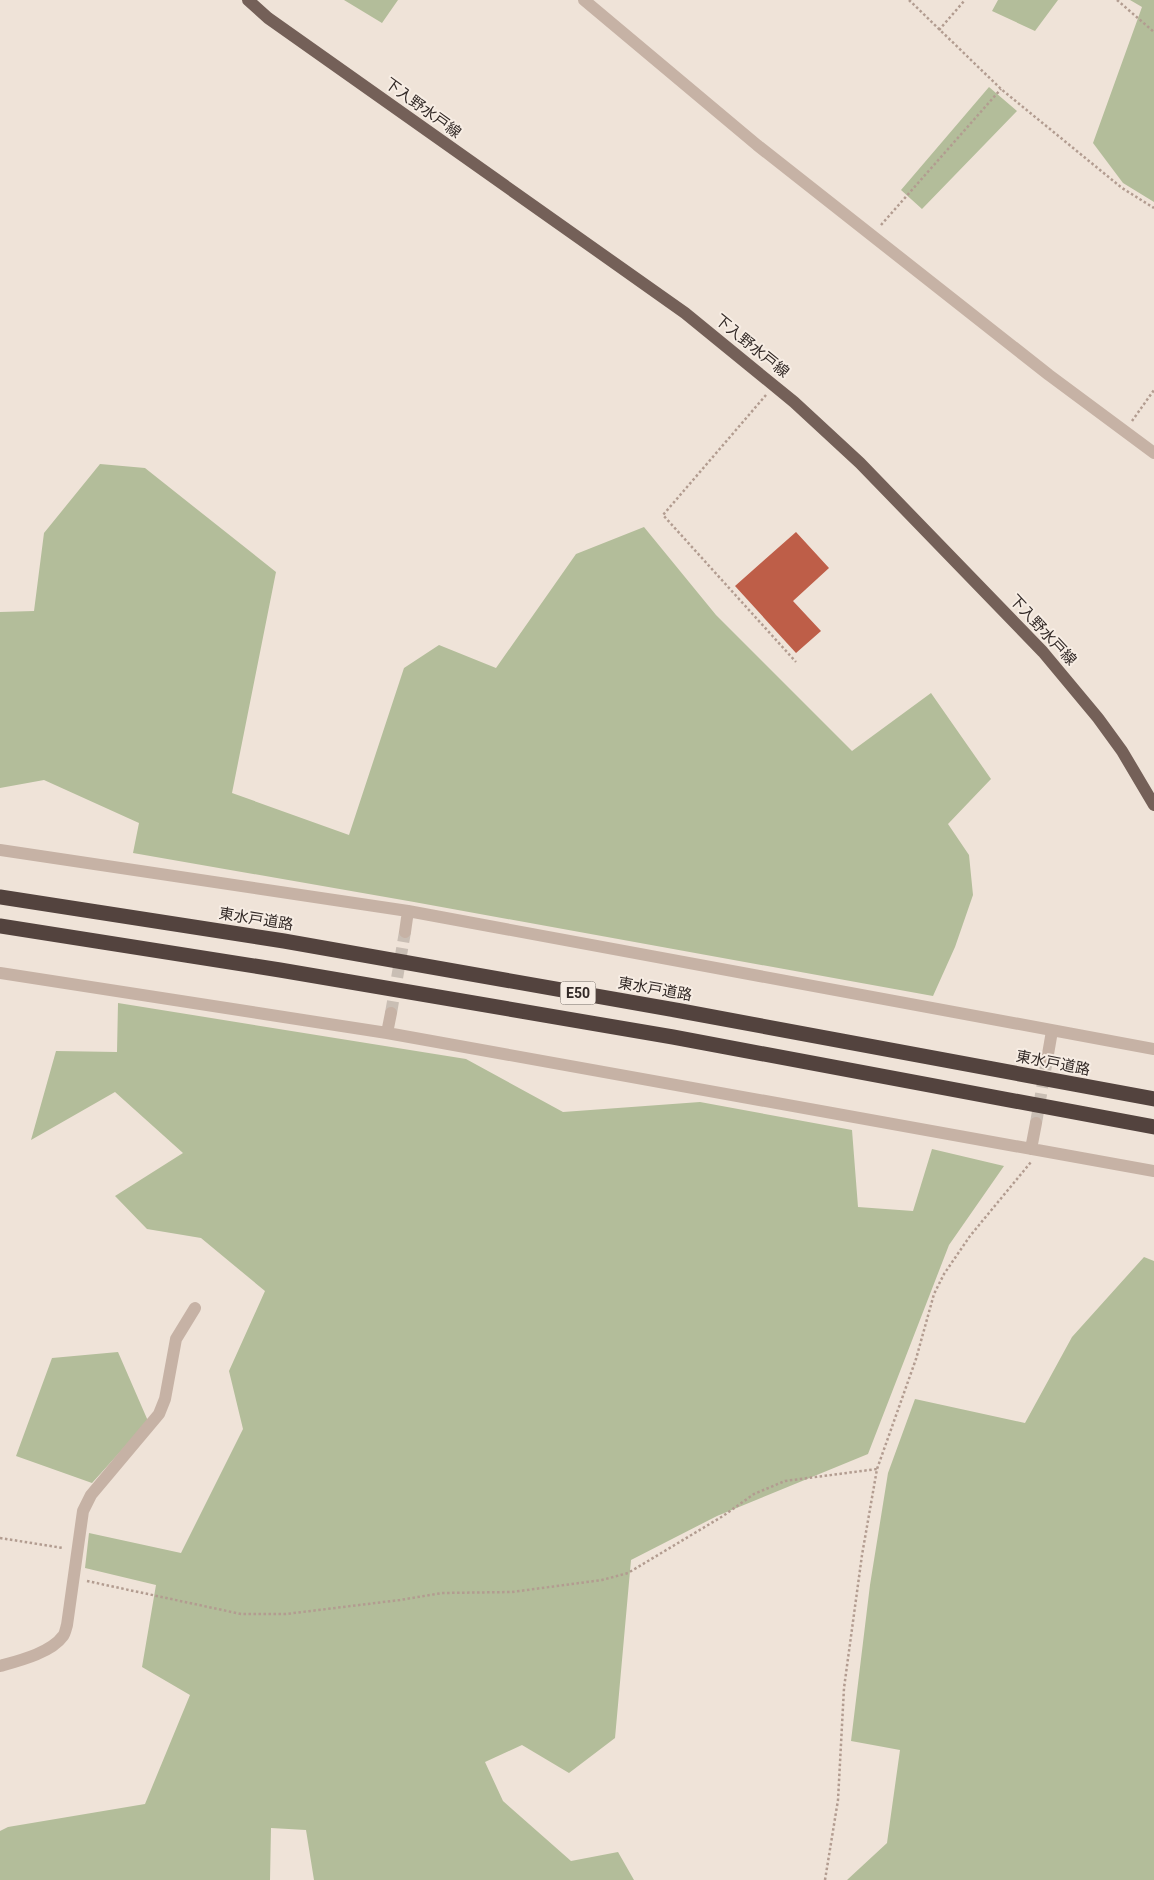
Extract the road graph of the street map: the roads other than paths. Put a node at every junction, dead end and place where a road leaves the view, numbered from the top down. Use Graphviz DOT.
graph roads {
  1 [pos="248,0"];
  2 [pos="584,0"];
  3 [pos="1154,453"];
  4 [pos="1154,805"];
  5 [pos="0,850"];
  6 [pos="0,897"];
  7 [pos="408,911"];
  8 [pos="0,926"];
  9 [pos="405,932"];
  10 [pos="0,973"];
  11 [pos="391,1013"];
  12 [pos="1052,1031"];
  13 [pos="386,1033"];
  14 [pos="1154,1049"];
  15 [pos="1047,1060"];
  16 [pos="1154,1099"];
  17 [pos="1036,1124"];
  18 [pos="1154,1127"];
  19 [pos="1031,1149"];
  20 [pos="1154,1172"];
  21 [pos="195,1308"];
  22 [pos="0,1666"];
  1 -- 4 [label="main road, 下入野水戸線"];
  2 -- 3 [label="street"];
  5 -- 7 [label="street"];
  6 -- 16 [label="highway, 東水戸道路 / E50"];
  7 -- 9 [label="street"];
  7 -- 12 [label="street"];
  8 -- 18 [label="highway, E50"];
  10 -- 13 [label="street"];
  11 -- 13 [label="street"];
  12 -- 14 [label="street"];
  12 -- 15 [label="street"];
  13 -- 19 [label="street"];
  17 -- 19 [label="street"];
  19 -- 20 [label="street"];
  21 -- 22 [label="street"];
}
